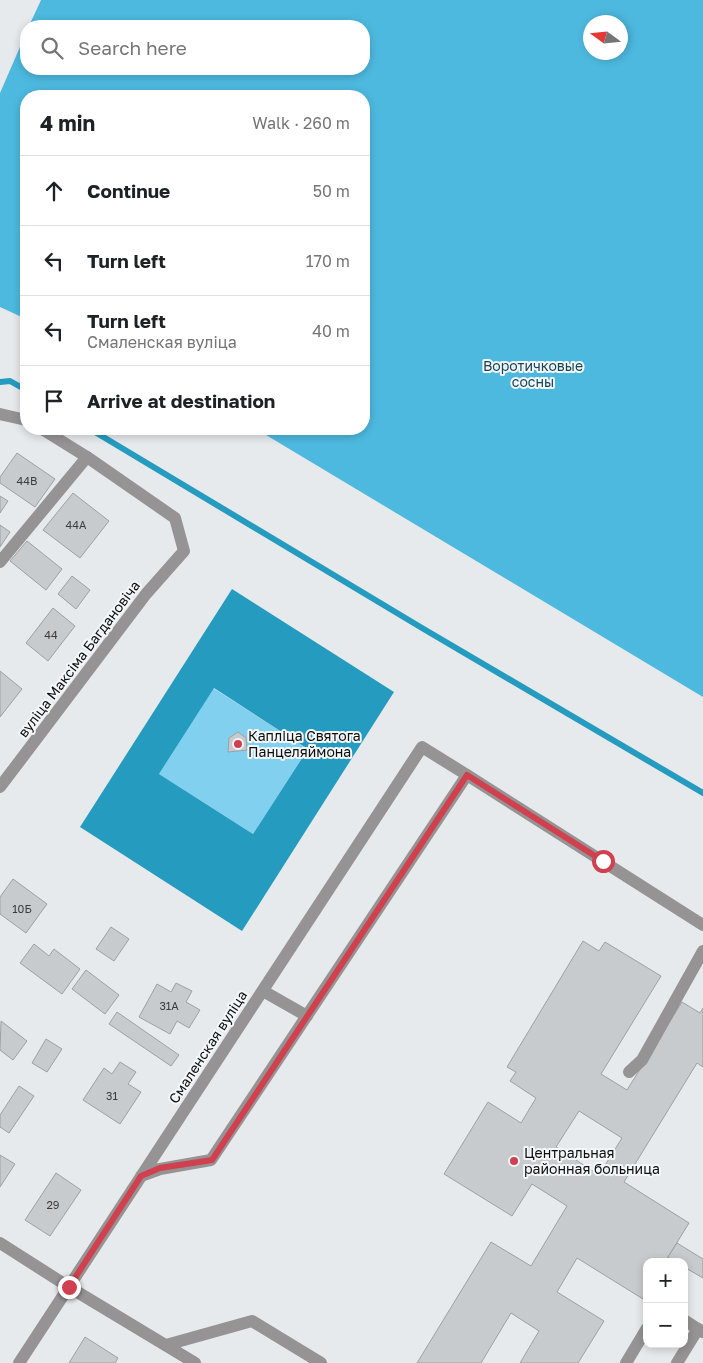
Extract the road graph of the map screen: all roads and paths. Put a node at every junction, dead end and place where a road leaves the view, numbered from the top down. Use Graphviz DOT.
graph roads {
  1 [pos="0,414"];
  2 [pos="20,419"];
  3 [pos="52,435"];
  4 [pos="87,457"];
  5 [pos="0,562"];
  6 [pos="467,775"];
  7 [pos="0,787"];
  8 [pos="703,925"];
  9 [pos="703,951"];
  10 [pos="262,991"];
  11 [pos="307,1016"];
  12 [pos="629,1072"];
  13 [pos="141,1176"];
  14 [pos="0,1243"];
  15 [pos="69,1287"];
  16 [pos="688,1322"];
  17 [pos="700,1330"];
  18 [pos="643,1335"];
  19 [pos="166,1345"];
  20 [pos="19,1363"];
  21 [pos="195,1363"];
  22 [pos="321,1363"];
  23 [pos="626,1363"];
  24 [pos="677,1363"];
  1 -- 2 [label="street"];
  3 -- 4 [label="street"];
  4 -- 5 [label="street"];
  4 -- 7 [label="street, вуліца Максіма Багдановіча"];
  6 -- 8 [label="street"];
  6 -- 10 [label="street, Смаленская вуліца"];
  6 -- 11 [label="street"];
  9 -- 12 [label="street"];
  10 -- 11 [label="street"];
  10 -- 13 [label="street, Смаленская вуліца"];
  11 -- 13 [label="street"];
  13 -- 15 [label="street, Смаленская вуліца"];
  14 -- 15 [label="street"];
  15 -- 19 [label="street"];
  15 -- 20 [label="street, Смаленская вуліца"];
  16 -- 17 [label="street"];
  17 -- 24 [label="street"];
  18 -- 23 [label="street"];
  19 -- 21 [label="street"];
  19 -- 22 [label="street"];
}
